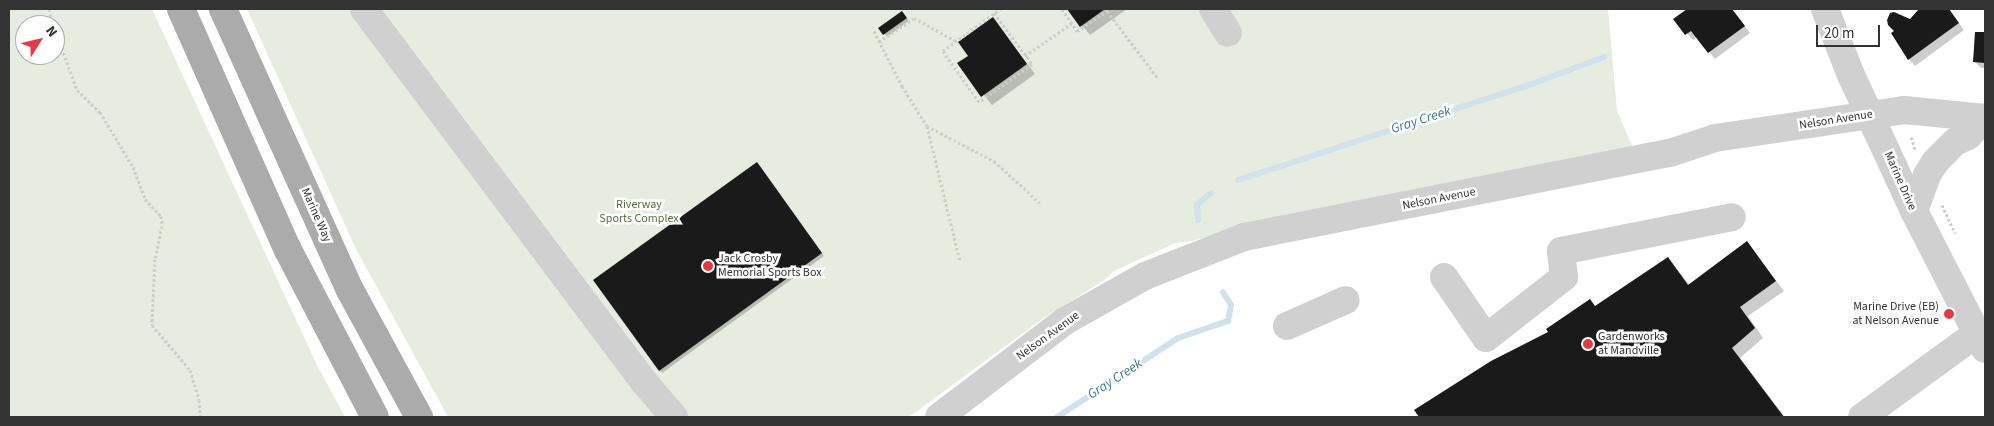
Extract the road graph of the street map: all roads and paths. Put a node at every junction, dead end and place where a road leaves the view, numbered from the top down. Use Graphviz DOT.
graph roads {
  1 [pos="181,9"];
  2 [pos="223,9"];
  3 [pos="364,9"];
  4 [pos="1000,9"];
  5 [pos="1062,9"];
  6 [pos="1213,9"];
  7 [pos="1825,9"];
  8 [pos="1108,10"];
  9 [pos="994,14"];
  10 [pos="1072,23"];
  11 [pos="874,31"];
  12 [pos="1228,33"];
  13 [pos="956,41"];
  14 [pos="879,42"];
  15 [pos="1025,56"];
  16 [pos="65,57"];
  17 [pos="1157,78"];
  18 [pos="1870,115"];
  19 [pos="1985,118"];
  20 [pos="926,126"];
  21 [pos="1040,203"];
  22 [pos="1914,211"];
  23 [pos="1732,217"];
  24 [pos="960,261"];
  25 [pos="1444,277"];
  26 [pos="1346,300"];
  27 [pos="1288,326"];
  28 [pos="1981,341"];
  29 [pos="200,417"];
  30 [pos="375,417"];
  31 [pos="419,417"];
  32 [pos="674,417"];
  33 [pos="940,417"];
  34 [pos="1862,417"];
  1 -- 30 [label="main road"];
  2 -- 31 [label="main road, Marine Way"];
  3 -- 32 [label="street"];
  4 -- 9 [label="path"];
  5 -- 10 [label="path"];
  6 -- 12 [label="street"];
  7 -- 18 [label="street, Marine Drive"];
  8 -- 10 [label="path"];
  8 -- 17 [label="path"];
  9 -- 13 [label="path"];
  9 -- 15 [label="path"];
  10 -- 15 [label="path"];
  11 -- 14 [label="path"];
  13 -- 14 [label="path"];
  13 -- 15 [label="path"];
  14 -- 20 [label="path"];
  16 -- 29 [label="path"];
  18 -- 19 [label="street, Nelson Avenue"];
  18 -- 22 [label="street, Marine Drive"];
  18 -- 33 [label="street, Nelson Avenue"];
  19 -- 22 [label="street"];
  20 -- 21 [label="path"];
  20 -- 24 [label="path"];
  22 -- 28 [label="street, Marine Drive"];
  23 -- 25 [label="street"];
  26 -- 27 [label="street"];
  28 -- 34 [label="street"];
}
